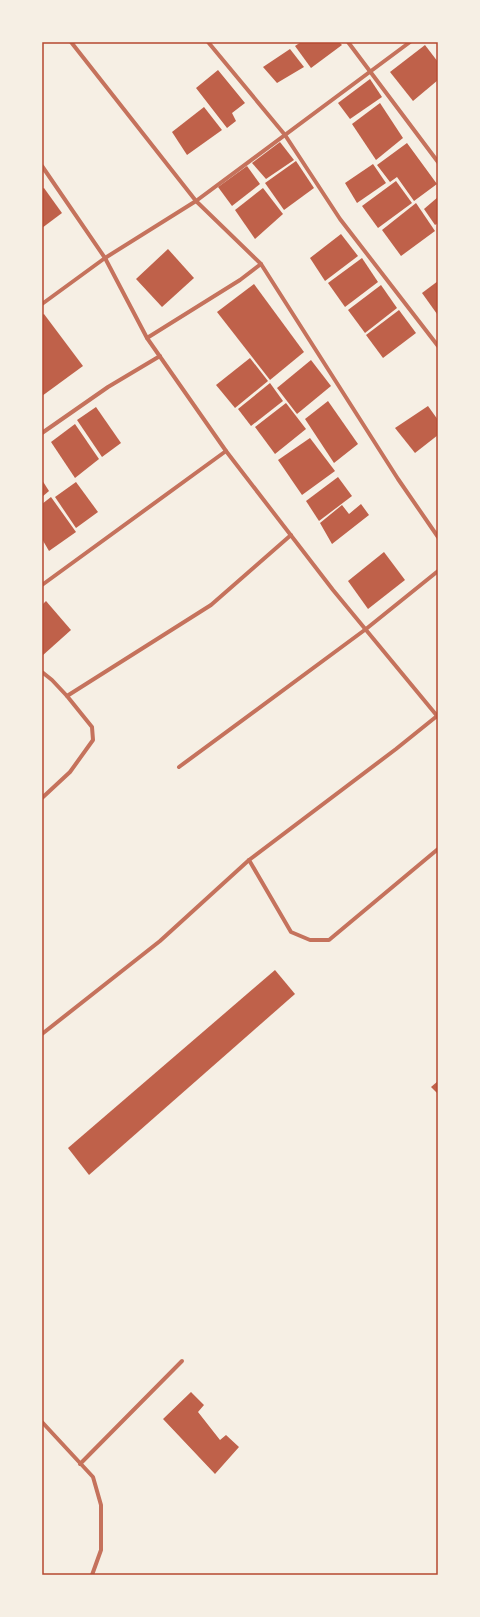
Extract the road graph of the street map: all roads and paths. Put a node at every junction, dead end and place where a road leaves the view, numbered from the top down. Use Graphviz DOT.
graph roads {
  1 [pos="71,42"];
  2 [pos="208,42"];
  3 [pos="348,42"];
  4 [pos="410,42"];
  5 [pos="369,72"];
  6 [pos="285,135"];
  7 [pos="438,162"];
  8 [pos="42,166"];
  9 [pos="196,201"];
  10 [pos="105,258"];
  11 [pos="261,264"];
  12 [pos="42,304"];
  13 [pos="147,338"];
  14 [pos="438,346"];
  15 [pos="160,356"];
  16 [pos="42,433"];
  17 [pos="226,451"];
  18 [pos="291,535"];
  19 [pos="438,537"];
  20 [pos="438,570"];
  21 [pos="42,585"];
  22 [pos="366,629"];
  23 [pos="42,672"];
  24 [pos="67,696"];
  25 [pos="438,717"];
  26 [pos="179,767"];
  27 [pos="42,798"];
  28 [pos="438,848"];
  29 [pos="249,860"];
  30 [pos="42,1034"];
  31 [pos="182,1361"];
  32 [pos="42,1422"];
  33 [pos="80,1464"];
  34 [pos="92,1575"];
  1 -- 9 [label="street"];
  2 -- 6 [label="street"];
  3 -- 5 [label="street"];
  4 -- 5 [label="street"];
  5 -- 6 [label="street"];
  5 -- 7 [label="street"];
  6 -- 9 [label="street"];
  6 -- 14 [label="street"];
  8 -- 10 [label="street"];
  9 -- 10 [label="street"];
  9 -- 11 [label="street"];
  10 -- 12 [label="street"];
  10 -- 13 [label="street"];
  11 -- 13 [label="street"];
  11 -- 19 [label="street"];
  13 -- 15 [label="street"];
  15 -- 16 [label="street"];
  15 -- 17 [label="street"];
  17 -- 18 [label="street"];
  17 -- 21 [label="street"];
  18 -- 22 [label="street"];
  18 -- 24 [label="street"];
  20 -- 22 [label="street"];
  22 -- 25 [label="street"];
  22 -- 26 [label="street"];
  23 -- 24 [label="street"];
  24 -- 27 [label="street"];
  25 -- 29 [label="street"];
  28 -- 29 [label="street"];
  29 -- 30 [label="street"];
  31 -- 33 [label="street"];
  32 -- 33 [label="street"];
  33 -- 34 [label="street"];
}
